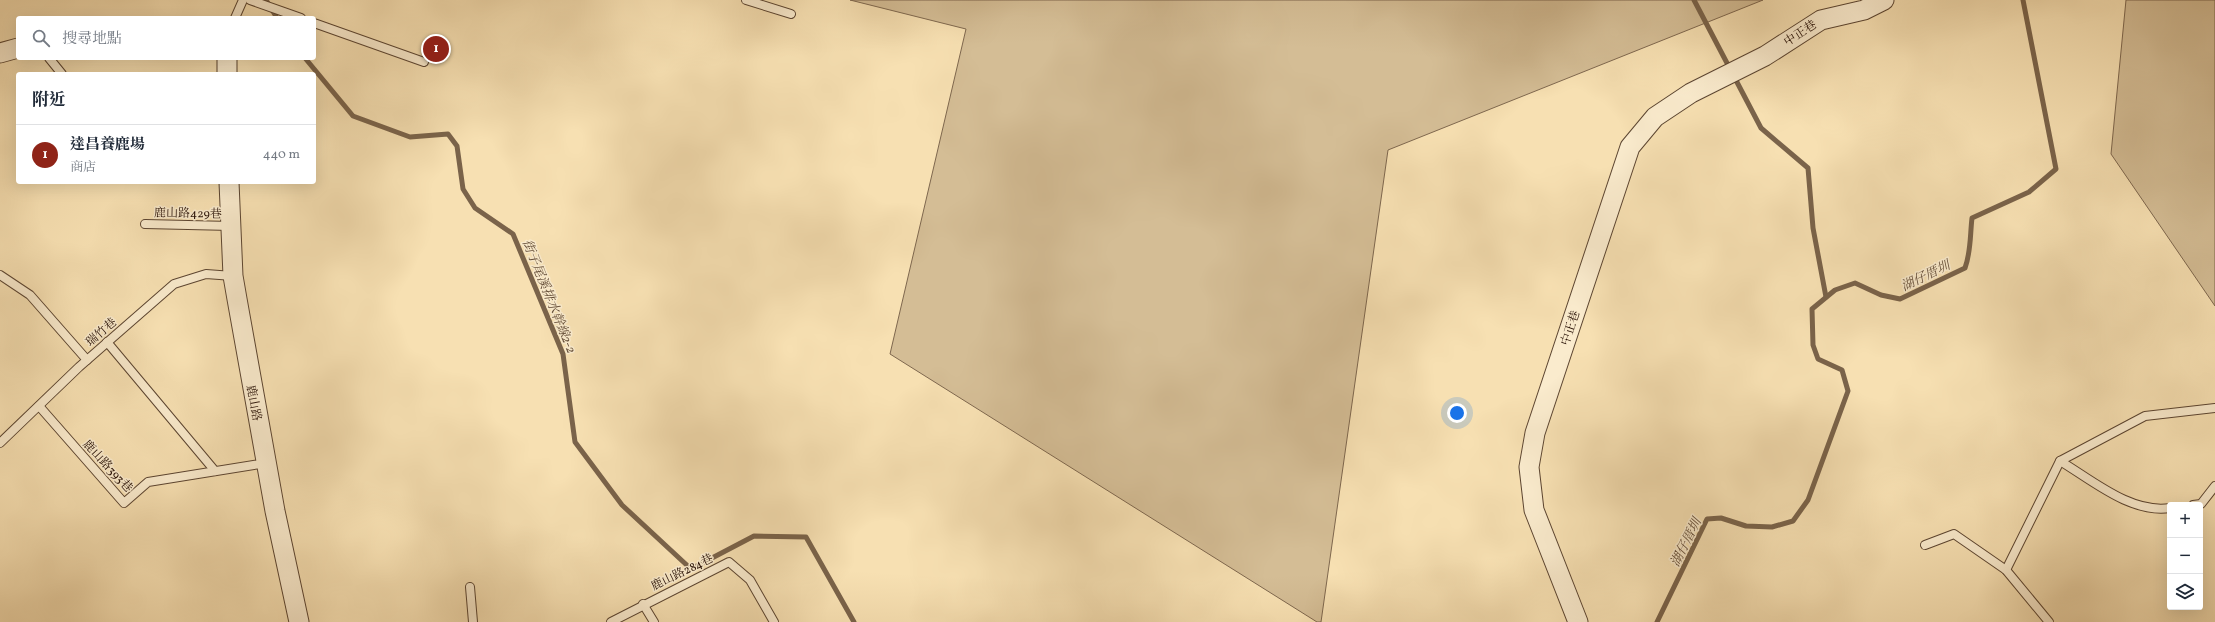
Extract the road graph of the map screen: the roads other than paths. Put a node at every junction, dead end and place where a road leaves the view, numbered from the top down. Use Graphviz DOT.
graph roads {
  1 [pos="243,0"];
  2 [pos="250,0"];
  3 [pos="746,0"];
  4 [pos="1884,0"];
  5 [pos="791,14"];
  6 [pos="236,16"];
  7 [pos="295,16"];
  8 [pos="316,24"];
  9 [pos="16,49"];
  10 [pos="0,53"];
  11 [pos="50,60"];
  12 [pos="227,60"];
  13 [pos="424,62"];
  14 [pos="60,72"];
  15 [pos="227,72"];
  16 [pos="229,184"];
  17 [pos="145,224"];
  18 [pos="231,226"];
  19 [pos="0,275"];
  20 [pos="233,276"];
  21 [pos="107,342"];
  22 [pos="87,360"];
  23 [pos="39,406"];
  24 [pos="2215,408"];
  25 [pos="0,443"];
  26 [pos="2060,461"];
  27 [pos="266,463"];
  28 [pos="215,471"];
  29 [pos="2215,486"];
  30 [pos="2203,502"];
  31 [pos="2167,509"];
  32 [pos="1925,545"];
  33 [pos="2006,570"];
  34 [pos="470,587"];
  35 [pos="643,604"];
  36 [pos="299,622"];
  37 [pos="473,622"];
  38 [pos="611,622"];
  39 [pos="654,622"];
  40 [pos="774,622"];
  41 [pos="1578,622"];
  42 [pos="2049,622"];
  1 -- 6 [label="lane"];
  2 -- 7 [label="lane"];
  3 -- 5 [label="lane"];
  4 -- 41 [label="street, 中正巷"];
  8 -- 13 [label="lane"];
  9 -- 10 [label="street"];
  11 -- 14 [label="lane"];
  12 -- 15 [label="street"];
  16 -- 18 [label="street, 鹿山路"];
  17 -- 18 [label="lane, 鹿山路429巷"];
  18 -- 20 [label="street, 鹿山路"];
  19 -- 22 [label="lane"];
  20 -- 21 [label="lane, 瑞竹巷"];
  20 -- 27 [label="street, 鹿山路"];
  21 -- 22 [label="lane, 瑞竹巷"];
  21 -- 28 [label="lane"];
  22 -- 23 [label="lane, 瑞竹巷"];
  23 -- 25 [label="lane, 瑞竹巷"];
  23 -- 28 [label="lane, 鹿山路393巷"];
  24 -- 26 [label="lane"];
  26 -- 31 [label="lane"];
  26 -- 33 [label="lane"];
  27 -- 28 [label="lane, 鹿山路393巷"];
  27 -- 36 [label="street, 鹿山路"];
  29 -- 30 [label="lane"];
  32 -- 33 [label="lane"];
  33 -- 42 [label="lane"];
  34 -- 37 [label="lane"];
  35 -- 38 [label="lane, 鹿山路284巷"];
  35 -- 39 [label="lane, 鹿山路284巷"];
  35 -- 40 [label="lane, 鹿山路284巷"];
}
